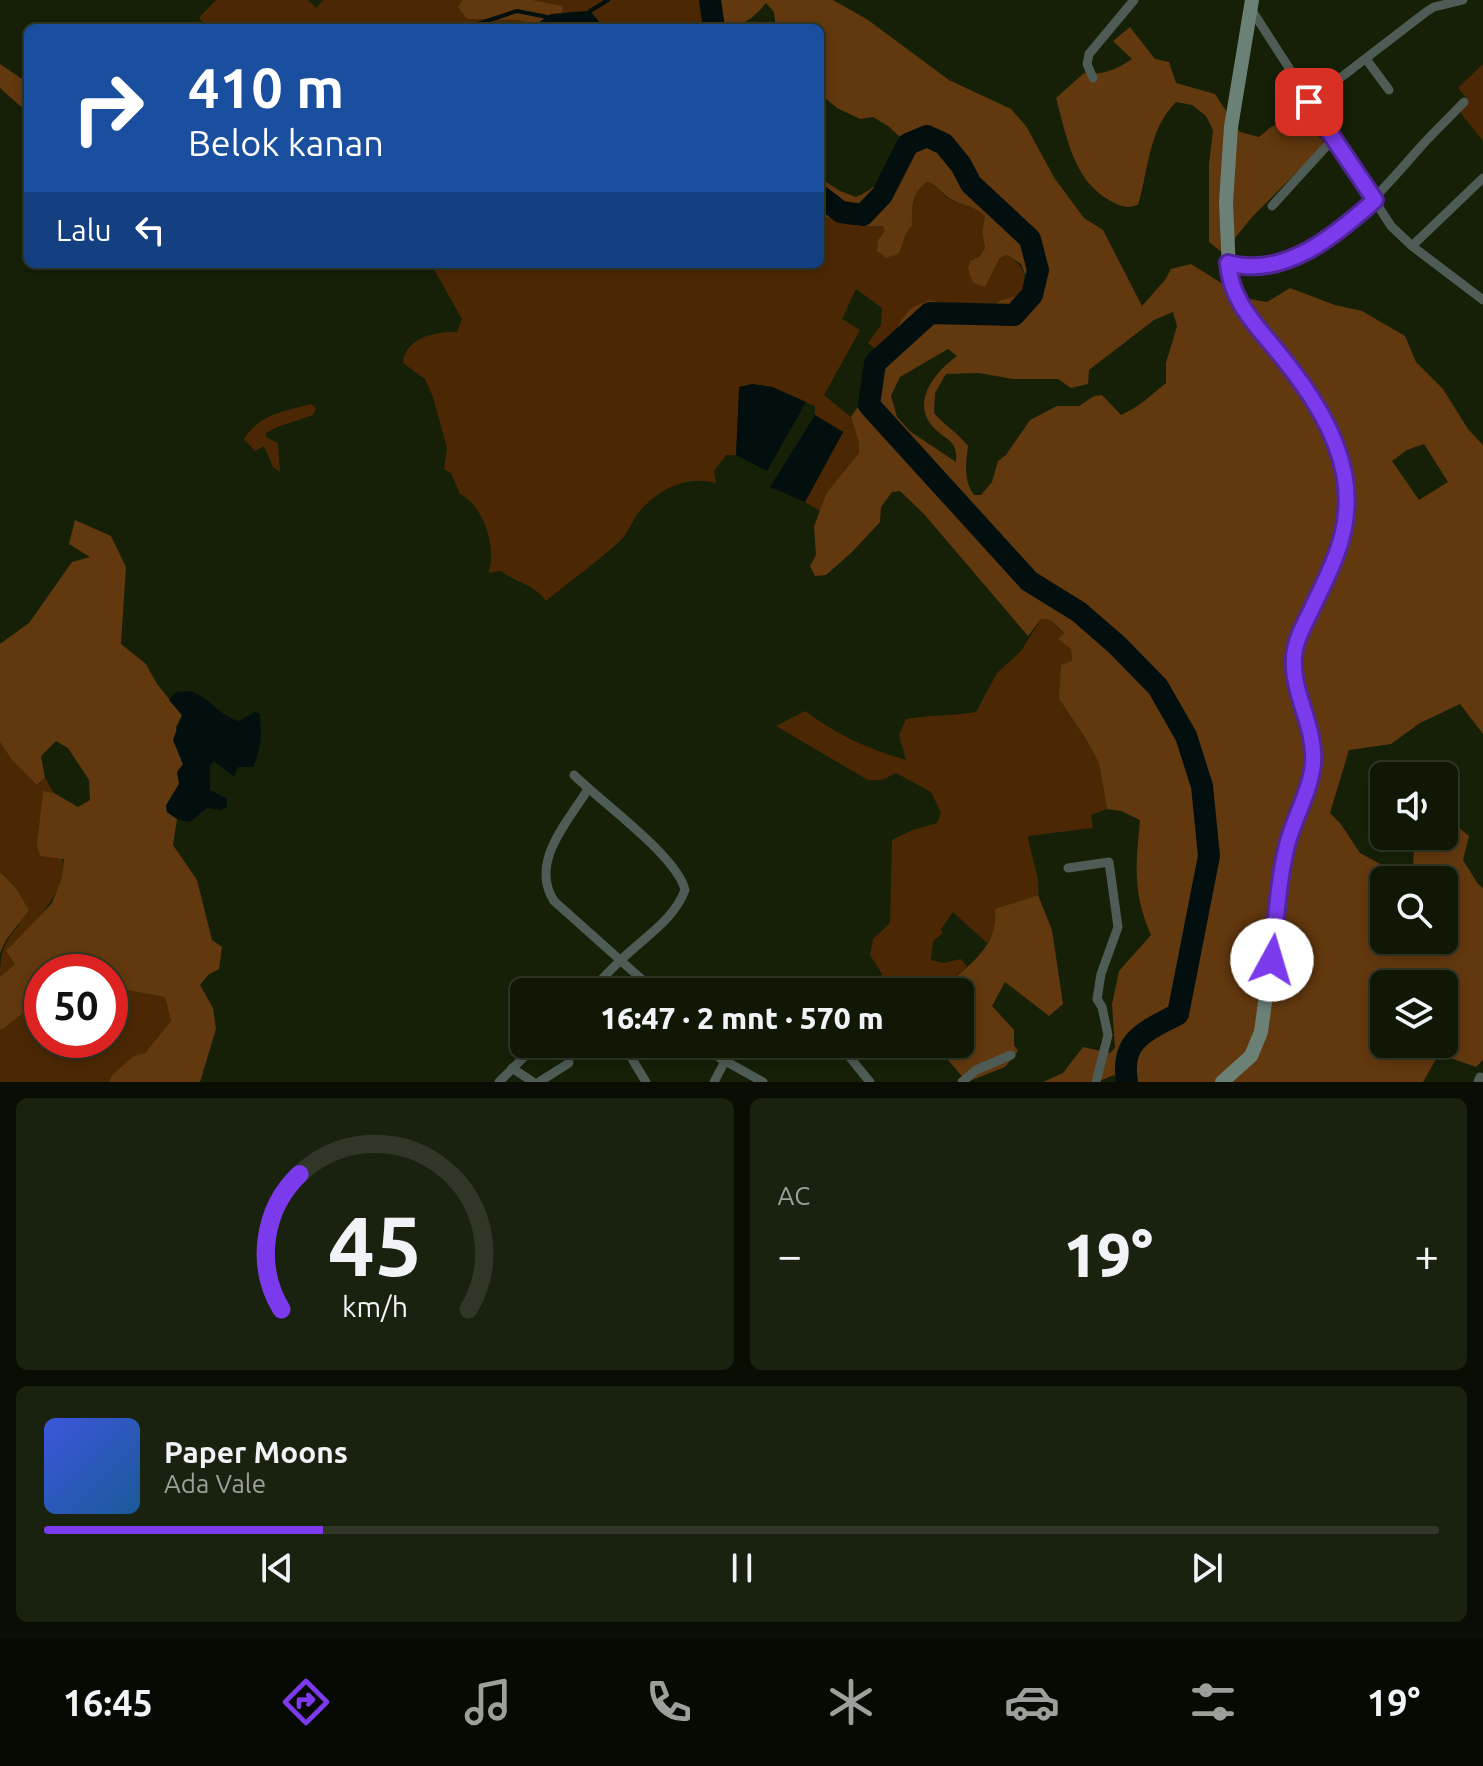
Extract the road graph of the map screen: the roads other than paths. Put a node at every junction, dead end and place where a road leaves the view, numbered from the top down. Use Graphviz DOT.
graph roads {
  1 [pos="1134,0"];
  2 [pos="1463,0"];
  3 [pos="1251,5"];
  4 [pos="1366,59"];
  5 [pos="1093,78"];
  6 [pos="1389,90"];
  7 [pos="1309,102"];
  8 [pos="1464,102"];
  9 [pos="1333,139"];
  10 [pos="1483,178"];
  11 [pos="1375,200"];
  12 [pos="1272,206"];
  13 [pos="1412,246"];
  14 [pos="1228,263"];
  15 [pos="1483,300"];
  16 [pos="574,775"];
  17 [pos="588,789"];
  18 [pos="1068,868"];
  19 [pos="622,959"];
  20 [pos="604,978"];
  21 [pos="642,978"];
  22 [pos="1011,1055"];
  23 [pos="522,1058"];
  24 [pos="631,1058"];
  25 [pos="721,1058"];
  26 [pos="850,1058"];
  27 [pos="725,1061"];
  28 [pos="569,1063"];
  29 [pos="512,1068"];
  30 [pos="499,1082"];
  31 [pos="533,1082"];
  32 [pos="539,1082"];
  33 [pos="646,1082"];
  34 [pos="714,1082"];
  35 [pos="763,1082"];
  36 [pos="870,1082"];
  37 [pos="962,1082"];
  38 [pos="1096,1082"];
  39 [pos="1222,1082"];
  1 -- 5 [label="street"];
  2 -- 4 [label="street"];
  3 -- 7 [label="street"];
  3 -- 14 [label="main road"];
  4 -- 6 [label="street"];
  4 -- 7 [label="street"];
  7 -- 9 [label="street"];
  8 -- 11 [label="street"];
  9 -- 11 [label="street"];
  9 -- 12 [label="street"];
  10 -- 13 [label="street"];
  11 -- 13 [label="street"];
  11 -- 14 [label="street"];
  13 -- 15 [label="street"];
  14 -- 39 [label="main road"];
  16 -- 17 [label="street"];
  17 -- 19 [label="street"];
  17 -- 19 [label="street"];
  18 -- 38 [label="street"];
  19 -- 20 [label="street"];
  19 -- 21 [label="street"];
  22 -- 37 [label="street"];
  23 -- 29 [label="street"];
  24 -- 33 [label="street"];
  25 -- 27 [label="street"];
  26 -- 36 [label="street"];
  27 -- 34 [label="street"];
  27 -- 35 [label="street"];
  28 -- 32 [label="street"];
  29 -- 30 [label="street"];
  29 -- 31 [label="street"];
}
